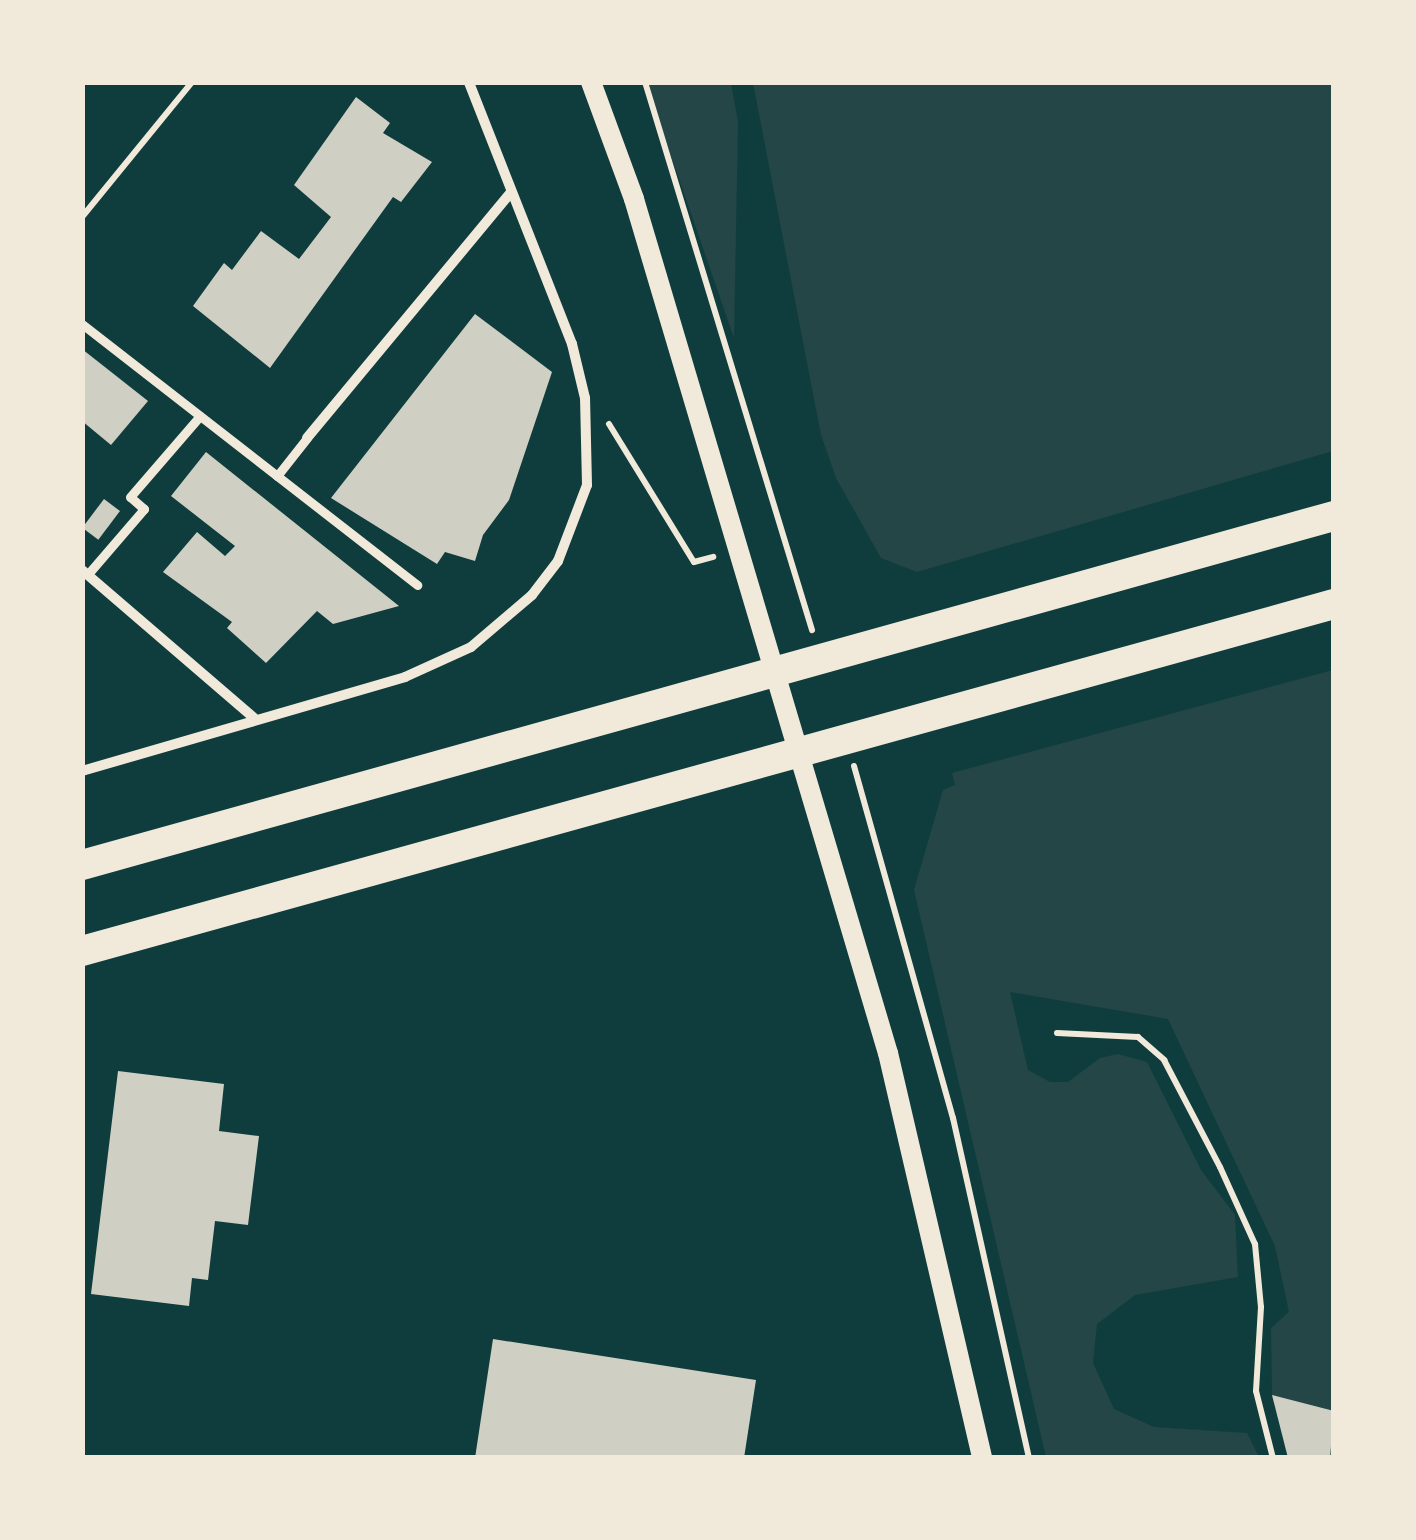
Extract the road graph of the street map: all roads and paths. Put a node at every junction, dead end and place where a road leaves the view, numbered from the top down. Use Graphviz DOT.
graph roads {
  1 [pos="192,82"];
  2 [pos="470,82"];
  3 [pos="591,82"];
  4 [pos="645,82"];
  5 [pos="511,192"];
  6 [pos="82,217"];
  7 [pos="82,324"];
  8 [pos="200,416"];
  9 [pos="609,423"];
  10 [pos="307,438"];
  11 [pos="277,476"];
  12 [pos="1334,516"];
  13 [pos="686,550"];
  14 [pos="85,572"];
  15 [pos="417,585"];
  16 [pos="1334,604"];
  17 [pos="818,646"];
  18 [pos="255,719"];
  19 [pos="852,761"];
  20 [pos="82,772"];
  21 [pos="82,865"];
  22 [pos="82,951"];
  23 [pos="1057,1032"];
  24 [pos="982,1458"];
  25 [pos="1029,1458"];
  26 [pos="1273,1458"];
  1 -- 6 [label="path"];
  2 -- 5 [label="street"];
  3 -- 24 [label="main road"];
  4 -- 17 [label="path"];
  5 -- 10 [label="street"];
  5 -- 18 [label="street"];
  7 -- 8 [label="street"];
  8 -- 11 [label="street"];
  8 -- 14 [label="street"];
  9 -- 13 [label="path"];
  10 -- 11 [label="street"];
  11 -- 15 [label="street"];
  12 -- 21 [label="highway"];
  14 -- 18 [label="street"];
  16 -- 22 [label="highway"];
  18 -- 20 [label="street"];
  19 -- 25 [label="path"];
  23 -- 26 [label="path"];
}
